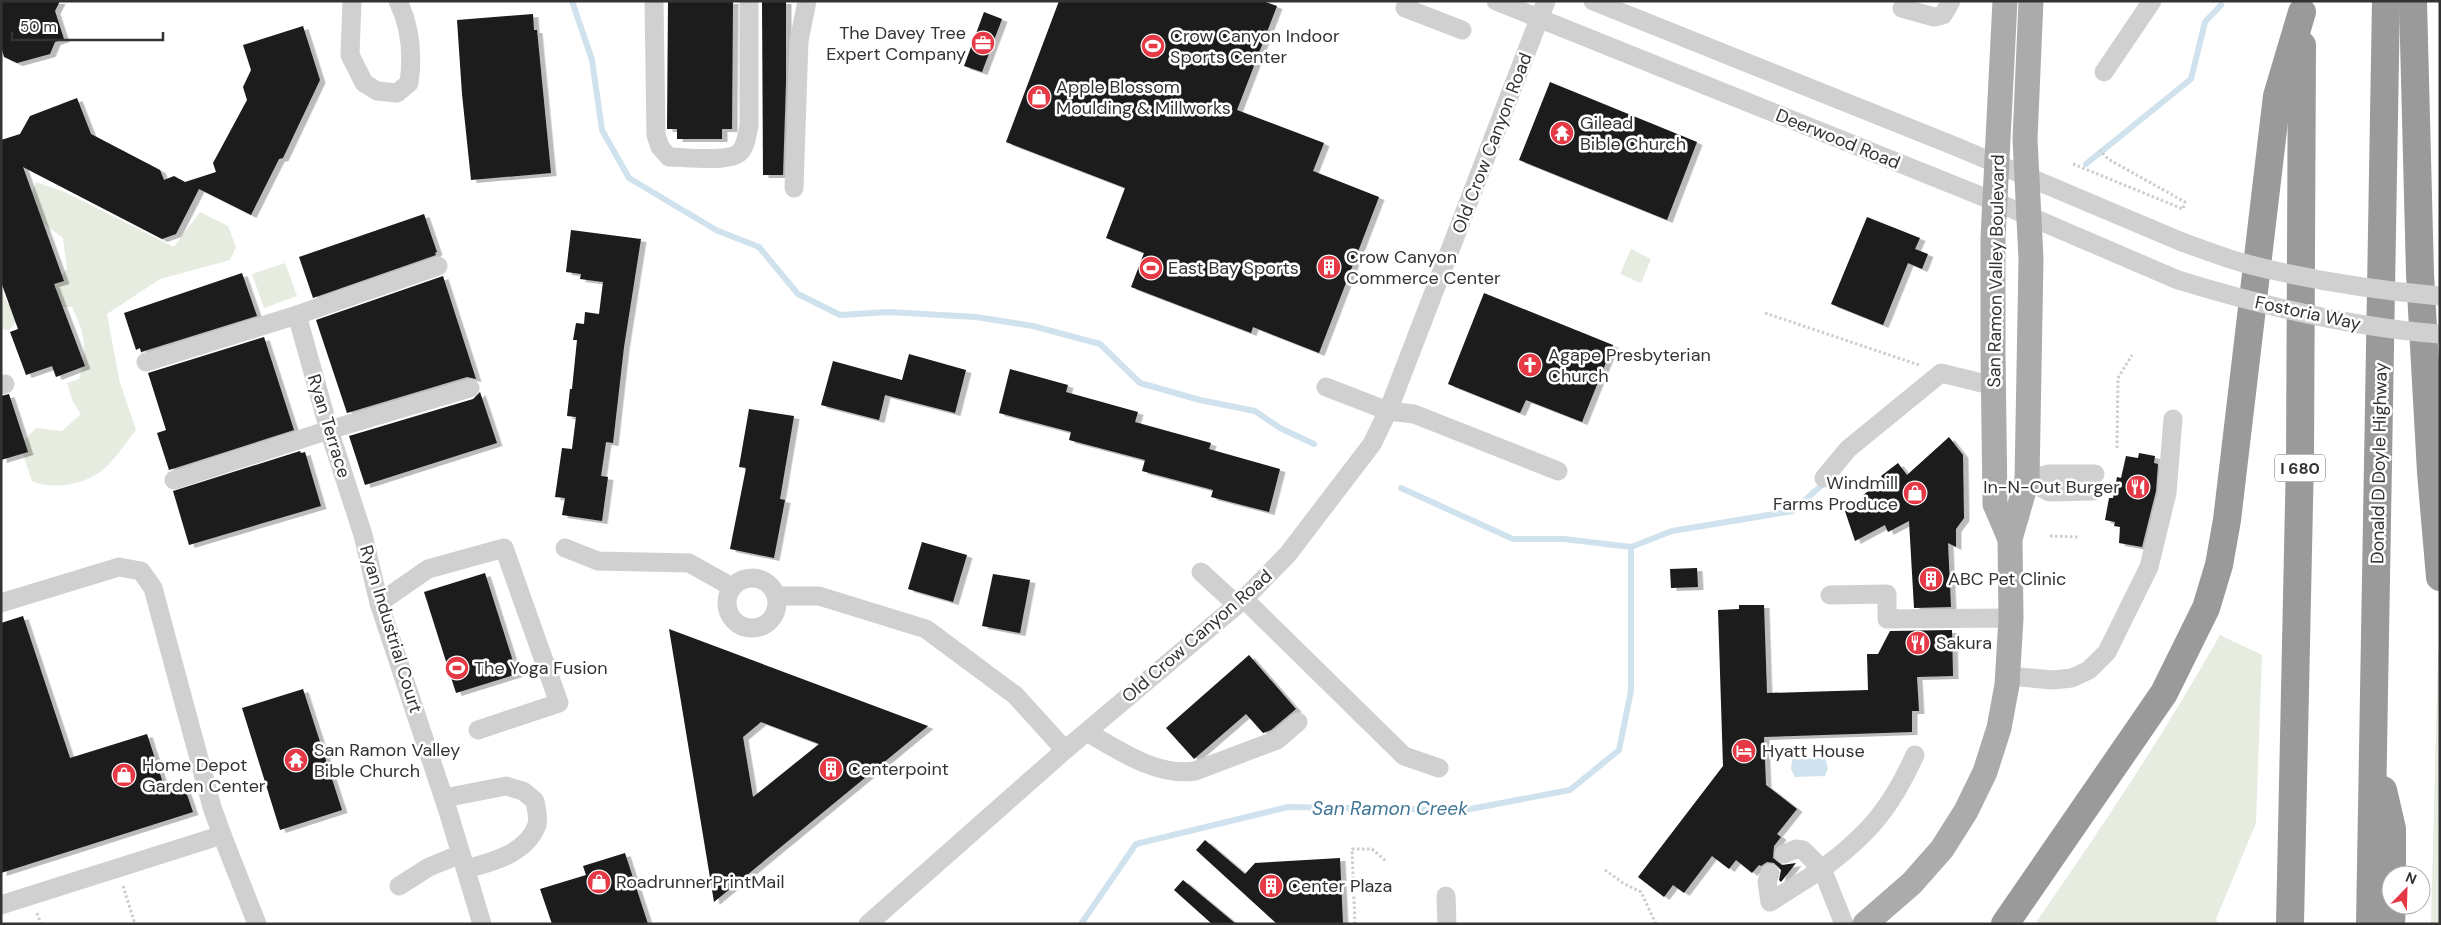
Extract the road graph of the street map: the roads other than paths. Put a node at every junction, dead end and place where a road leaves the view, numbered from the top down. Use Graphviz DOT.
graph roads {
  1 [pos="352,1"];
  2 [pos="398,1"];
  3 [pos="654,1"];
  4 [pos="749,1"];
  5 [pos="807,1"];
  6 [pos="1408,1"];
  7 [pos="1496,1"];
  8 [pos="1546,1"];
  9 [pos="1593,1"];
  10 [pos="1951,1"];
  11 [pos="2005,1"];
  12 [pos="2031,1"];
  13 [pos="2152,1"];
  14 [pos="2386,1"];
  15 [pos="2413,1"];
  16 [pos="2302,7"];
  17 [pos="1902,8"];
  18 [pos="1539,19"];
  19 [pos="1462,30"];
  20 [pos="2104,72"];
  21 [pos="1998,164"];
  22 [pos="2026,176"];
  23 [pos="794,188"];
  24 [pos="1996,202"];
  25 [pos="2029,216"];
  26 [pos="2182,242"];
  27 [pos="438,266"];
  28 [pos="2178,280"];
  29 [pos="2440,296"];
  30 [pos="297,315"];
  31 [pos="2440,334"];
  32 [pos="146,362"];
  33 [pos="1994,386"];
  34 [pos="1326,387"];
  35 [pos="470,388"];
  36 [pos="1388,411"];
  37 [pos="2173,419"];
  38 [pos="329,430"];
  39 [pos="1558,471"];
  40 [pos="1824,478"];
  41 [pos="174,480"];
  42 [pos="2027,480"];
  43 [pos="2094,482"];
  44 [pos="363,535"];
  45 [pos="2010,539"];
  46 [pos="565,548"];
  47 [pos="1201,572"];
  48 [pos="2440,577"];
  49 [pos="732,587"];
  50 [pos="1830,595"];
  51 [pos="776,596"];
  52 [pos="1240,602"];
  53 [pos="1,603"];
  54 [pos="379,603"];
  55 [pos="2011,618"];
  56 [pos="2008,676"];
  57 [pos="1298,722"];
  58 [pos="478,730"];
  59 [pos="1087,732"];
  60 [pos="1065,750"];
  61 [pos="2374,753"];
  62 [pos="1915,755"];
  63 [pos="1439,768"];
  64 [pos="444,798"];
  65 [pos="222,835"];
  66 [pos="1784,854"];
  67 [pos="464,862"];
  68 [pos="2392,865"];
  69 [pos="1822,869"];
  70 [pos="1770,873"];
  71 [pos="399,886"];
  72 [pos="1446,896"];
  73 [pos="1,905"];
  74 [pos="257,924"];
  75 [pos="482,924"];
  76 [pos="868,924"];
  77 [pos="1447,924"];
  78 [pos="1844,924"];
  79 [pos="1864,924"];
  80 [pos="2005,924"];
  81 [pos="2290,924"];
  82 [pos="2370,924"];
  1 -- 2 [label="street"];
  3 -- 4 [label="street"];
  5 -- 23 [label="street"];
  6 -- 19 [label="street"];
  7 -- 18 [label="street, Deerwood Road"];
  8 -- 18 [label="street, Old Crow Canyon Road"];
  9 -- 21 [label="street, Deerwood Road"];
  10 -- 17 [label="street"];
  11 -- 21 [label="main road, San Ramon Valley Boulevard"];
  12 -- 22 [label="main road, San Ramon Valley Boulevard"];
  13 -- 20 [label="street"];
  14 -- 61 [label="highway, Donald D Doyle Highway"];
  15 -- 48 [label="highway"];
  16 -- 80 [label="highway"];
  16 -- 81 [label="highway, I 680"];
  18 -- 24 [label="street, Deerwood Road"];
  18 -- 36 [label="street, Old Crow Canyon Road"];
  21 -- 22 [label="street, Deerwood Road"];
  21 -- 24 [label="main road, San Ramon Valley Boulevard"];
  22 -- 25 [label="main road, San Ramon Valley Boulevard"];
  22 -- 26 [label="street, Deerwood Road"];
  24 -- 25 [label="street, Deerwood Road"];
  24 -- 33 [label="main road, San Ramon Valley Boulevard"];
  25 -- 28 [label="street, Deerwood Road"];
  25 -- 42 [label="main road, San Ramon Valley Boulevard"];
  26 -- 29 [label="street, Fostoria Way, bridge"];
  27 -- 30 [label="street"];
  28 -- 31 [label="street, Fostoria Way, bridge"];
  30 -- 32 [label="street"];
  30 -- 38 [label="street, Ryan Terrace"];
  33 -- 40 [label="street"];
  33 -- 42 [label="main road"];
  33 -- 45 [label="main road, San Ramon Valley Boulevard"];
  34 -- 36 [label="street"];
  35 -- 38 [label="street"];
  36 -- 39 [label="street"];
  36 -- 52 [label="street, Old Crow Canyon Road"];
  37 -- 56 [label="street"];
  38 -- 41 [label="street"];
  38 -- 44 [label="street, Ryan Terrace"];
  42 -- 43 [label="street"];
  42 -- 45 [label="main road, San Ramon Valley Boulevard"];
  44 -- 54 [label="street, Ryan Industrial Court"];
  45 -- 55 [label="main road, San Ramon Valley Boulevard"];
  46 -- 49 [label="street"];
  47 -- 52 [label="street"];
  49 -- 51 [label="street"];
  49 -- 51 [label="street"];
  50 -- 55 [label="street"];
  51 -- 60 [label="street"];
  52 -- 59 [label="street, Old Crow Canyon Road"];
  52 -- 63 [label="street"];
  53 -- 65 [label="street"];
  54 -- 58 [label="street"];
  54 -- 64 [label="street, Ryan Industrial Court"];
  55 -- 56 [label="main road, San Ramon Valley Boulevard"];
  56 -- 79 [label="main road, San Ramon Valley Boulevard"];
  57 -- 59 [label="street"];
  59 -- 60 [label="street, Old Crow Canyon Road"];
  60 -- 76 [label="street, Old Crow Canyon Road"];
  61 -- 68 [label="highway"];
  61 -- 82 [label="highway, Donald D Doyle Highway"];
  62 -- 69 [label="street"];
  64 -- 67 [label="street, Ryan Industrial Court"];
  64 -- 67 [label="street"];
  65 -- 73 [label="street"];
  65 -- 74 [label="street"];
  66 -- 69 [label="street"];
  67 -- 71 [label="street"];
  67 -- 75 [label="street, Ryan Industrial Court"];
  69 -- 70 [label="street"];
  69 -- 78 [label="street"];
  72 -- 77 [label="street"];
}
